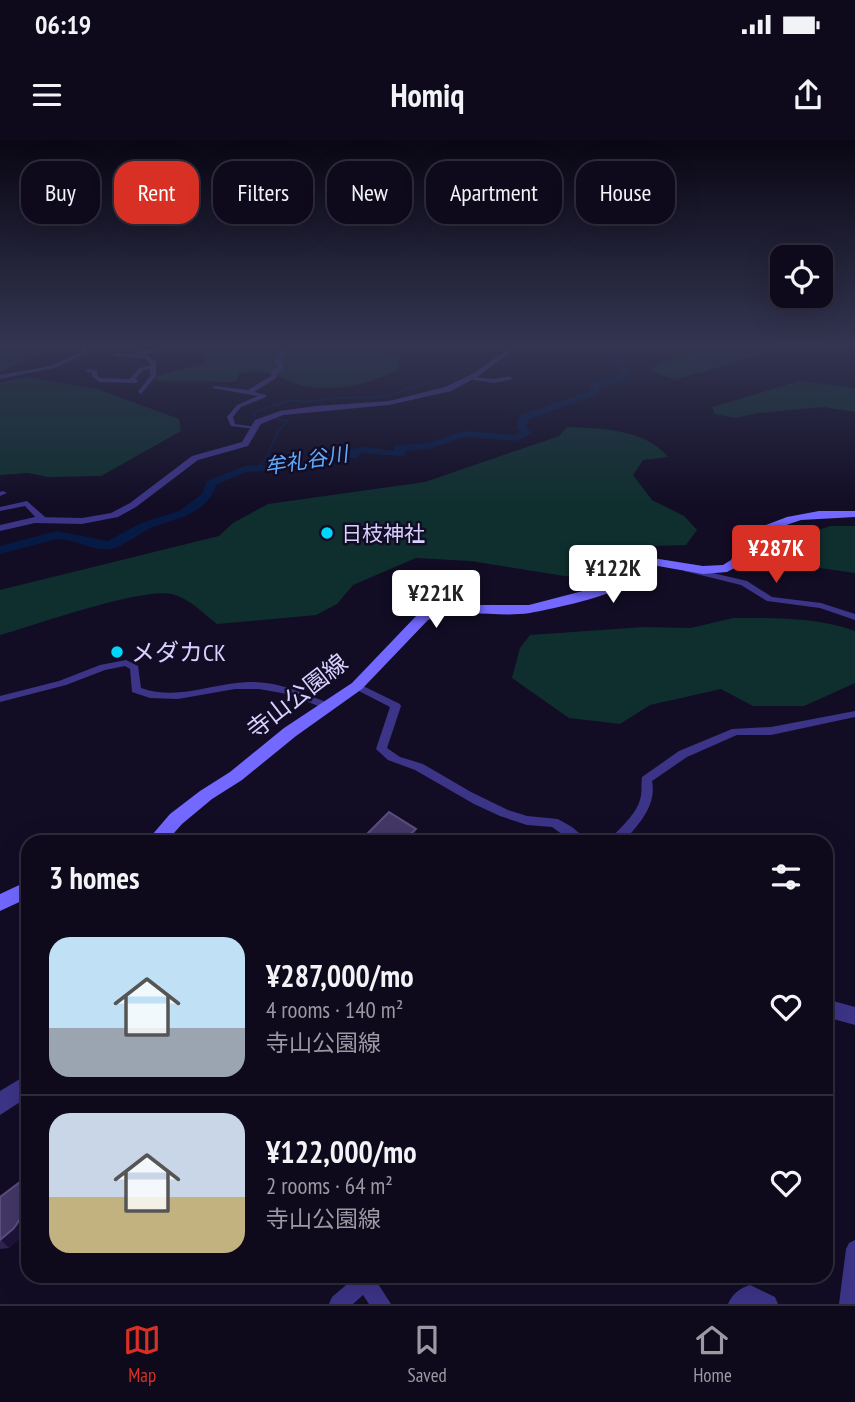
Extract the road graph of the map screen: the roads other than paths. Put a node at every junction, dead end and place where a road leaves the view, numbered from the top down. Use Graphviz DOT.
graph roads {
  1 [pos="261,397"];
  2 [pos="416,397"];
  3 [pos="253,428"];
  4 [pos="0,509"];
  5 [pos="855,514"];
  6 [pos="42,519"];
  7 [pos="0,528"];
  8 [pos="687,569"];
  9 [pos="855,617"];
  10 [pos="357,686"];
  11 [pos="0,699"];
  12 [pos="329,706"];
  13 [pos="855,713"];
  14 [pos="162,835"];
  15 [pos="572,835"];
  16 [pos="621,835"];
  17 [pos="21,892"];
  18 [pos="0,903"];
  19 [pos="833,1010"];
  20 [pos="855,1016"];
  21 [pos="21,1089"];
  22 [pos="0,1104"];
  23 [pos="855,1249"];
  24 [pos="358,1283"];
  25 [pos="366,1283"];
  26 [pos="339,1304"];
  27 [pos="381,1304"];
  28 [pos="738,1304"];
  29 [pos="768,1304"];
  30 [pos="849,1304"];
  1 -- 3 [label="street"];
  2 -- 3 [label="street"];
  3 -- 6 [label="street"];
  4 -- 6 [label="street"];
  5 -- 8 [label="main road, 寺山公園線"];
  6 -- 7 [label="street"];
  8 -- 9 [label="street"];
  8 -- 10 [label="main road, 寺山公園線"];
  10 -- 12 [label="main road, 寺山公園線"];
  10 -- 15 [label="street"];
  11 -- 12 [label="street"];
  12 -- 14 [label="main road, 寺山公園線"];
  13 -- 16 [label="street"];
  17 -- 18 [label="main road"];
  19 -- 20 [label="street"];
  21 -- 22 [label="street"];
  23 -- 30 [label="street"];
  24 -- 26 [label="street"];
  25 -- 27 [label="street"];
  28 -- 29 [label="street"];
}
